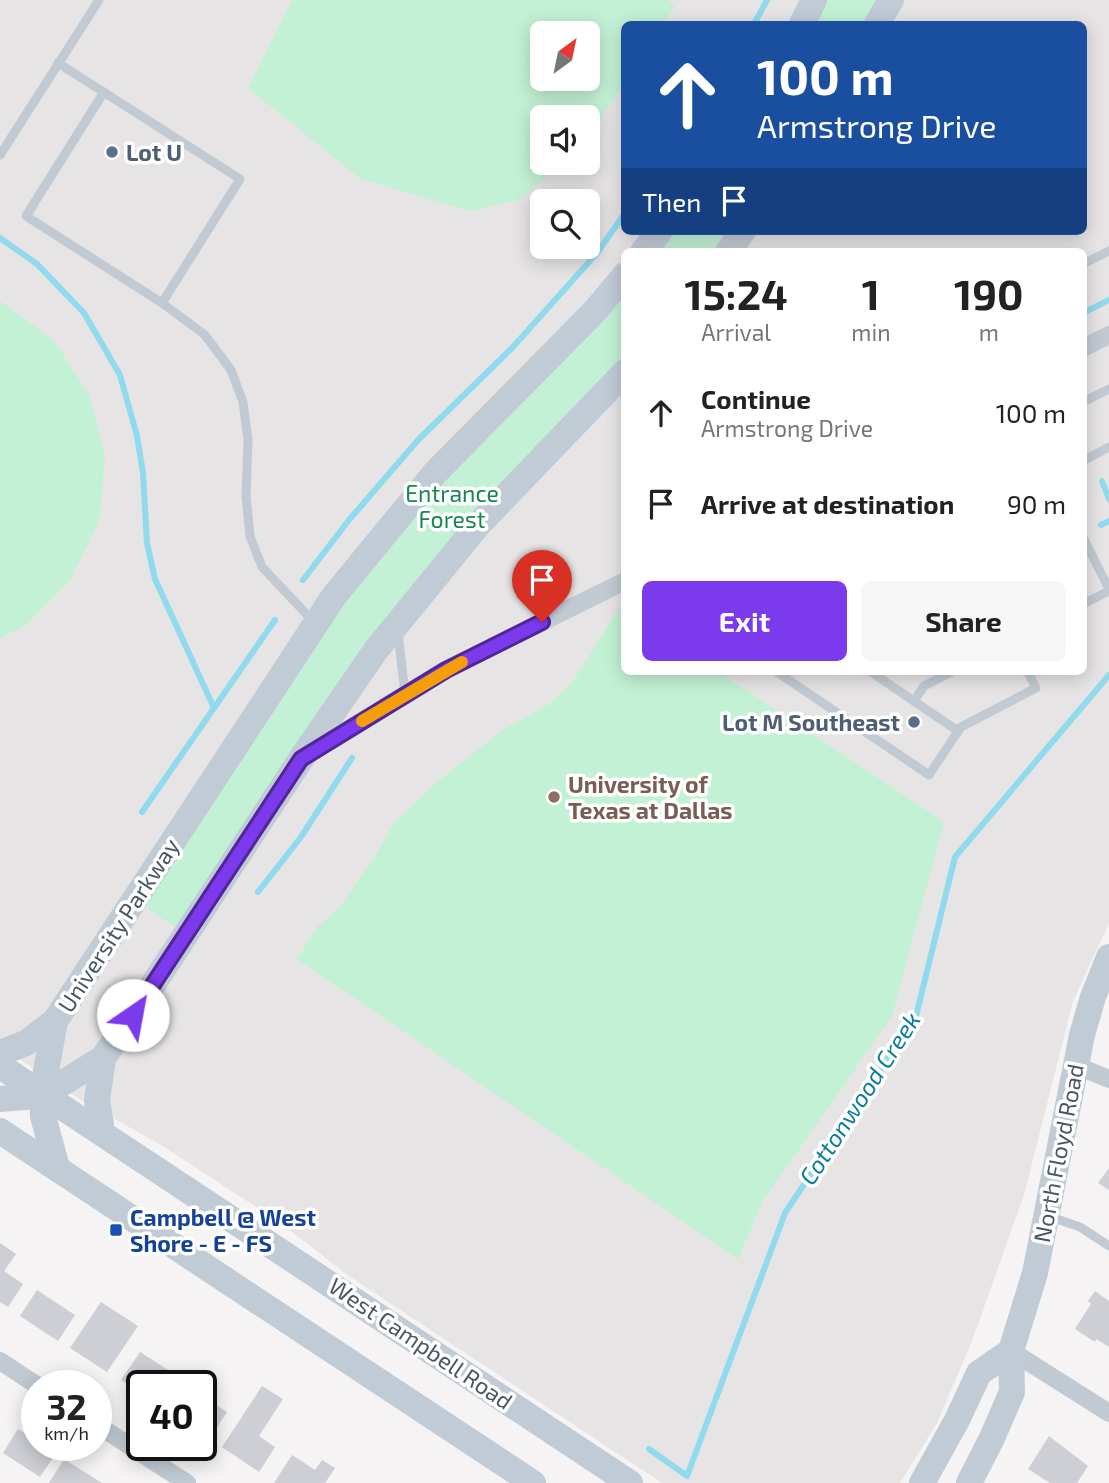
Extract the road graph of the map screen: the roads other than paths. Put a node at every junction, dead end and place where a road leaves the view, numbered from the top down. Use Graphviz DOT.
graph roads {
  1 [pos="99,0"];
  2 [pos="814,0"];
  3 [pos="891,0"];
  4 [pos="804,21"];
  5 [pos="879,21"];
  6 [pos="58,63"];
  7 [pos="104,92"];
  8 [pos="0,155"];
  9 [pos="1109,251"];
  10 [pos="1087,262"];
  11 [pos="621,280"];
  12 [pos="162,303"];
  13 [pos="1109,335"];
  14 [pos="1087,346"];
  15 [pos="621,376"];
  16 [pos="1109,388"];
  17 [pos="1087,400"];
  18 [pos="1109,447"];
  19 [pos="1087,459"];
  20 [pos="1087,545"];
  21 [pos="621,583"];
  22 [pos="1109,590"];
  23 [pos="1087,602"];
  24 [pos="316,624"];
  25 [pos="397,624"];
  26 [pos="781,675"];
  27 [pos="875,675"];
  28 [pos="945,675"];
  29 [pos="1030,675"];
  30 [pos="405,694"];
  31 [pos="914,701"];
  32 [pos="958,731"];
  33 [pos="301,759"];
  34 [pos="1109,957"];
  35 [pos="55,1021"];
  36 [pos="0,1053"];
  37 [pos="103,1058"];
  38 [pos="1075,1065"];
  39 [pos="0,1066"];
  40 [pos="1109,1079"];
  41 [pos="42,1093"];
  42 [pos="1,1096"];
  43 [pos="102,1132"];
  44 [pos="49,1137"];
  45 [pos="4,1143"];
  46 [pos="57,1168"];
  47 [pos="1047,1216"];
  48 [pos="1109,1246"];
  49 [pos="1011,1351"];
  50 [pos="0,1362"];
  51 [pos="21,1375"];
  52 [pos="1109,1413"];
  53 [pos="112,1434"];
  54 [pos="187,1483"];
  55 [pos="533,1483"];
  56 [pos="630,1483"];
  57 [pos="922,1483"];
  58 [pos="969,1483"];
  1 -- 6 [label="lane"];
  2 -- 4 [label="street"];
  3 -- 5 [label="street"];
  6 -- 7 [label="lane"];
  6 -- 8 [label="lane"];
  7 -- 12 [label="lane"];
  7 -- 12 [label="lane"];
  9 -- 10 [label="lane"];
  11 -- 24 [label="street, University Parkway"];
  12 -- 24 [label="lane"];
  13 -- 14 [label="street"];
  15 -- 25 [label="street"];
  16 -- 17 [label="lane"];
  18 -- 19 [label="lane"];
  20 -- 22 [label="lane"];
  21 -- 30 [label="street"];
  22 -- 23 [label="lane"];
  24 -- 35 [label="street, University Parkway"];
  25 -- 30 [label="lane"];
  25 -- 33 [label="street"];
  26 -- 32 [label="lane"];
  27 -- 31 [label="lane"];
  28 -- 31 [label="lane"];
  29 -- 32 [label="lane"];
  30 -- 33 [label="street"];
  31 -- 32 [label="lane"];
  33 -- 37 [label="street"];
  34 -- 38 [label="street, North Floyd Road"];
  35 -- 36 [label="street"];
  35 -- 41 [label="street, University Parkway"];
  37 -- 41 [label="street"];
  37 -- 43 [label="street"];
  38 -- 40 [label="street"];
  38 -- 47 [label="street, North Floyd Road"];
  39 -- 41 [label="street, West Campbell Road"];
  41 -- 42 [label="street"];
  41 -- 43 [label="street, West Campbell Road"];
  41 -- 44 [label="street, University Parkway"];
  42 -- 45 [label="street"];
  43 -- 44 [label="street"];
  43 -- 56 [label="street, West Campbell Road"];
  44 -- 45 [label="street"];
  44 -- 46 [label="street, University Parkway"];
  45 -- 46 [label="street"];
  46 -- 55 [label="street"];
  47 -- 48 [label="lane"];
  47 -- 49 [label="street, North Floyd Road"];
  49 -- 52 [label="street"];
  49 -- 57 [label="street"];
  49 -- 58 [label="street, North Floyd Road"];
  50 -- 51 [label="street"];
  53 -- 54 [label="street"];
}
